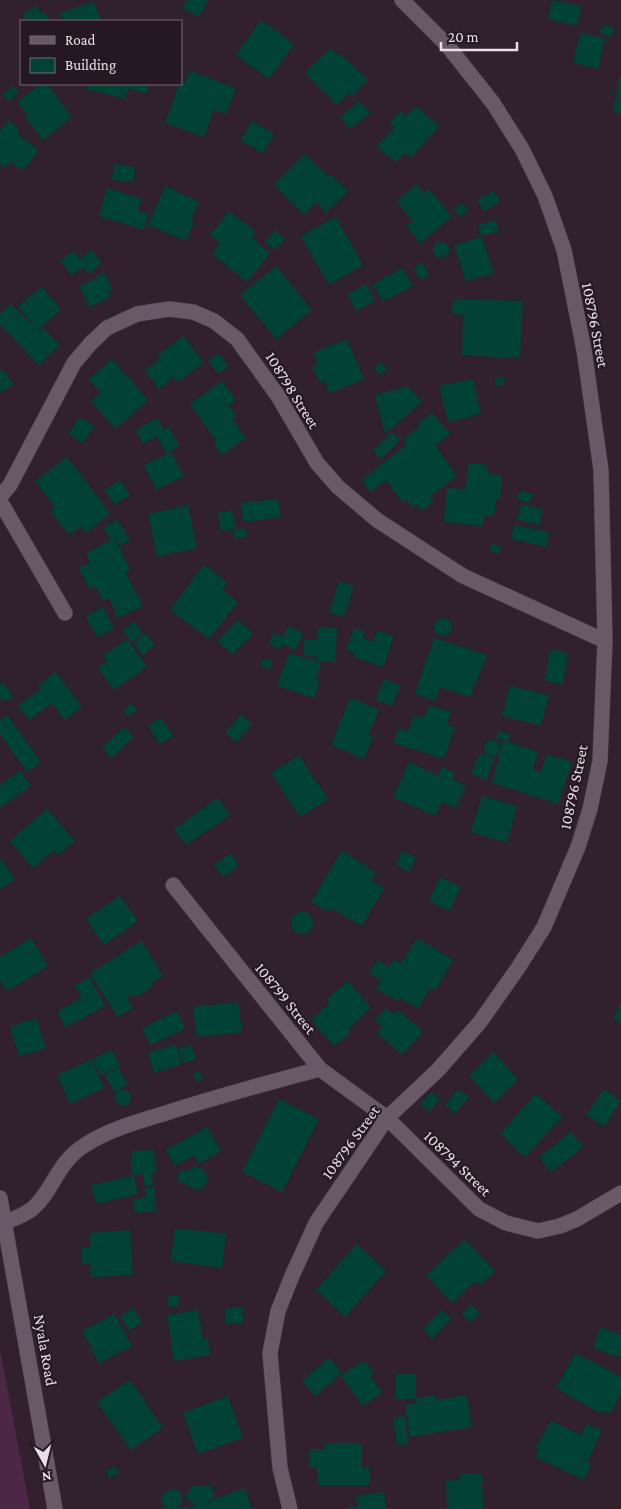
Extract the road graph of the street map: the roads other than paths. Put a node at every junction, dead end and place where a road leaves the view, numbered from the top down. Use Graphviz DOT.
graph roads {
  1 [pos="402,0"];
  2 [pos="0,497"];
  3 [pos="0,501"];
  4 [pos="65,613"];
  5 [pos="605,641"];
  6 [pos="173,884"];
  7 [pos="320,1069"];
  8 [pos="386,1118"];
  9 [pos="621,1193"];
  10 [pos="0,1198"];
  11 [pos="4,1222"];
  12 [pos="55,1509"];
  13 [pos="290,1509"];
  1 -- 5 [label="street, 108796 Street"];
  2 -- 5 [label="street, 108798 Street"];
  3 -- 4 [label="street"];
  5 -- 8 [label="street, 108796 Street"];
  6 -- 7 [label="street, 108799 Street"];
  7 -- 8 [label="street, 108799 Street"];
  7 -- 11 [label="street"];
  8 -- 9 [label="street, 108794 Street"];
  8 -- 13 [label="street, 108796 Street"];
  10 -- 11 [label="street, Nyala Road"];
  11 -- 12 [label="street, Nyala Road"];
}
